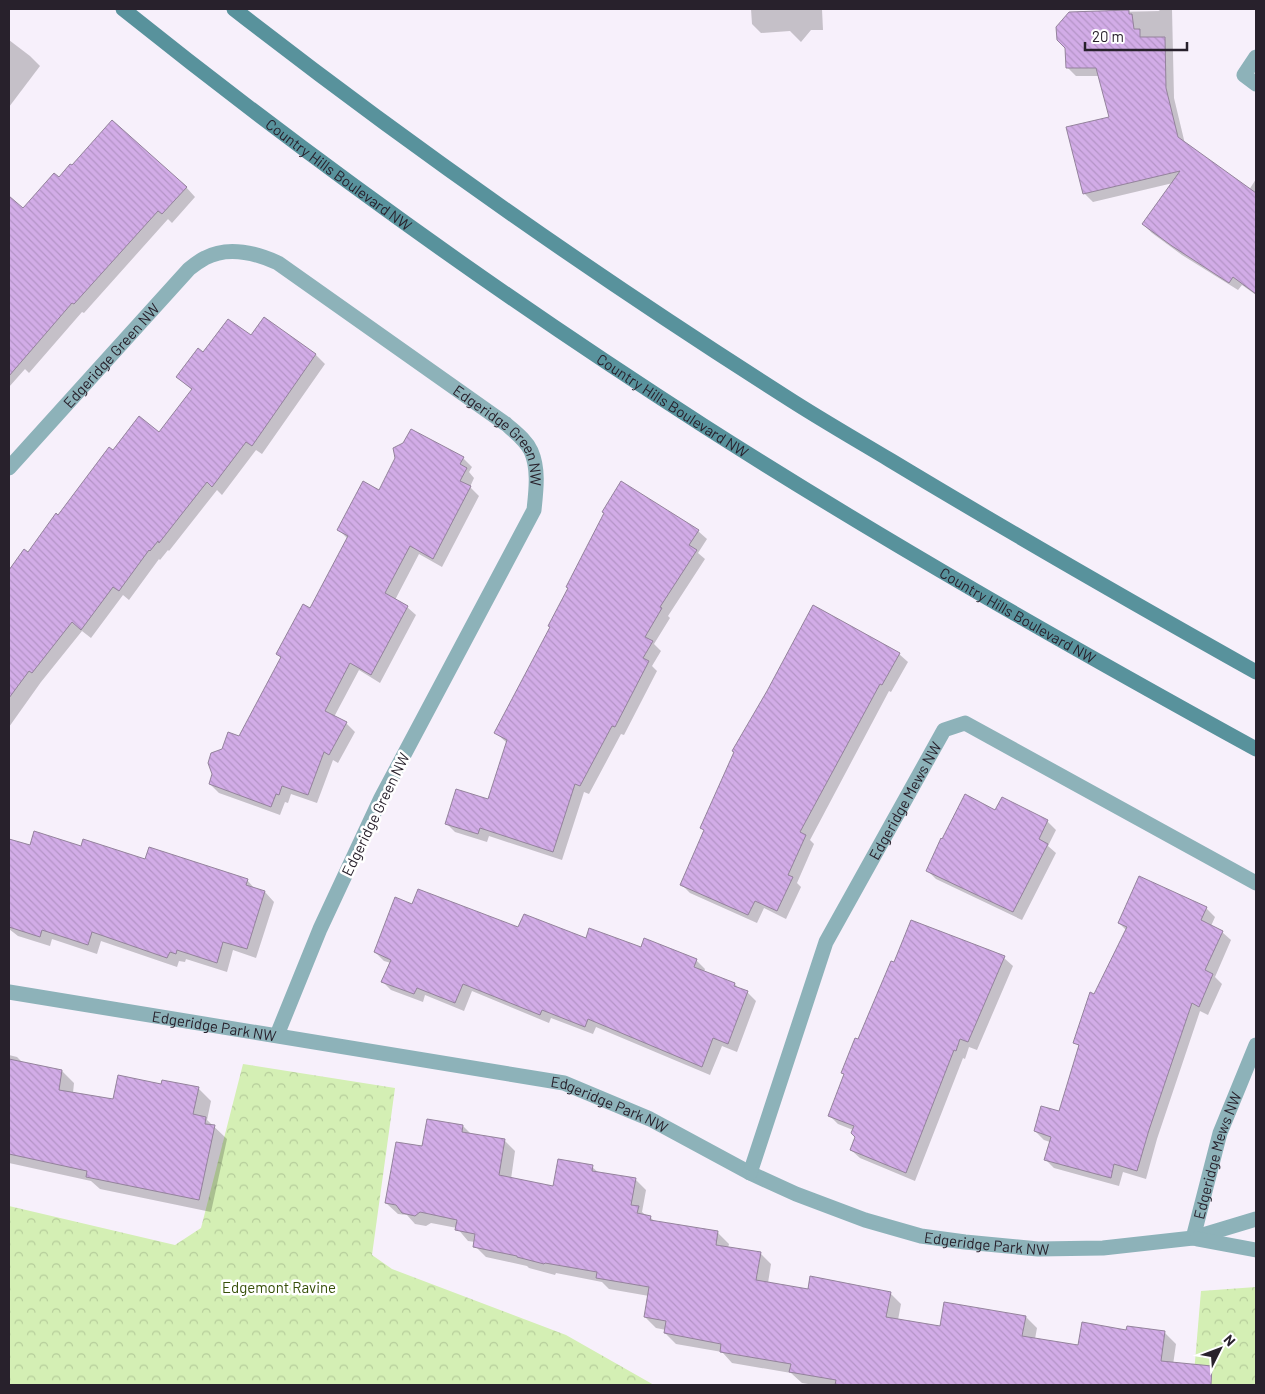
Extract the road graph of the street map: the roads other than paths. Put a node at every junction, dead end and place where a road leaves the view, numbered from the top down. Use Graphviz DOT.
graph roads {
  1 [pos="123,9"];
  2 [pos="234,9"];
  3 [pos="1256,57"];
  4 [pos="1256,84"];
  5 [pos="9,468"];
  6 [pos="1256,672"];
  7 [pos="1256,750"];
  8 [pos="1256,883"];
  9 [pos="9,992"];
  10 [pos="277,1035"];
  11 [pos="1256,1045"];
  12 [pos="750,1174"];
  13 [pos="1256,1218"];
  14 [pos="1193,1238"];
  15 [pos="1256,1250"];
  1 -- 7 [label="main road, Country Hills Boulevard NW"];
  2 -- 6 [label="main road"];
  3 -- 4 [label="street"];
  5 -- 10 [label="street, Edgeridge Green NW"];
  8 -- 12 [label="street, Edgeridge Mews NW"];
  9 -- 10 [label="street, Edgeridge Park NW"];
  10 -- 12 [label="street, Edgeridge Park NW"];
  11 -- 14 [label="street, Edgeridge Mews NW"];
  12 -- 14 [label="street, Edgeridge Park NW"];
  13 -- 14 [label="street, Edgeridge Park NW"];
  14 -- 15 [label="street, Edgeridge Park NW"];
}
